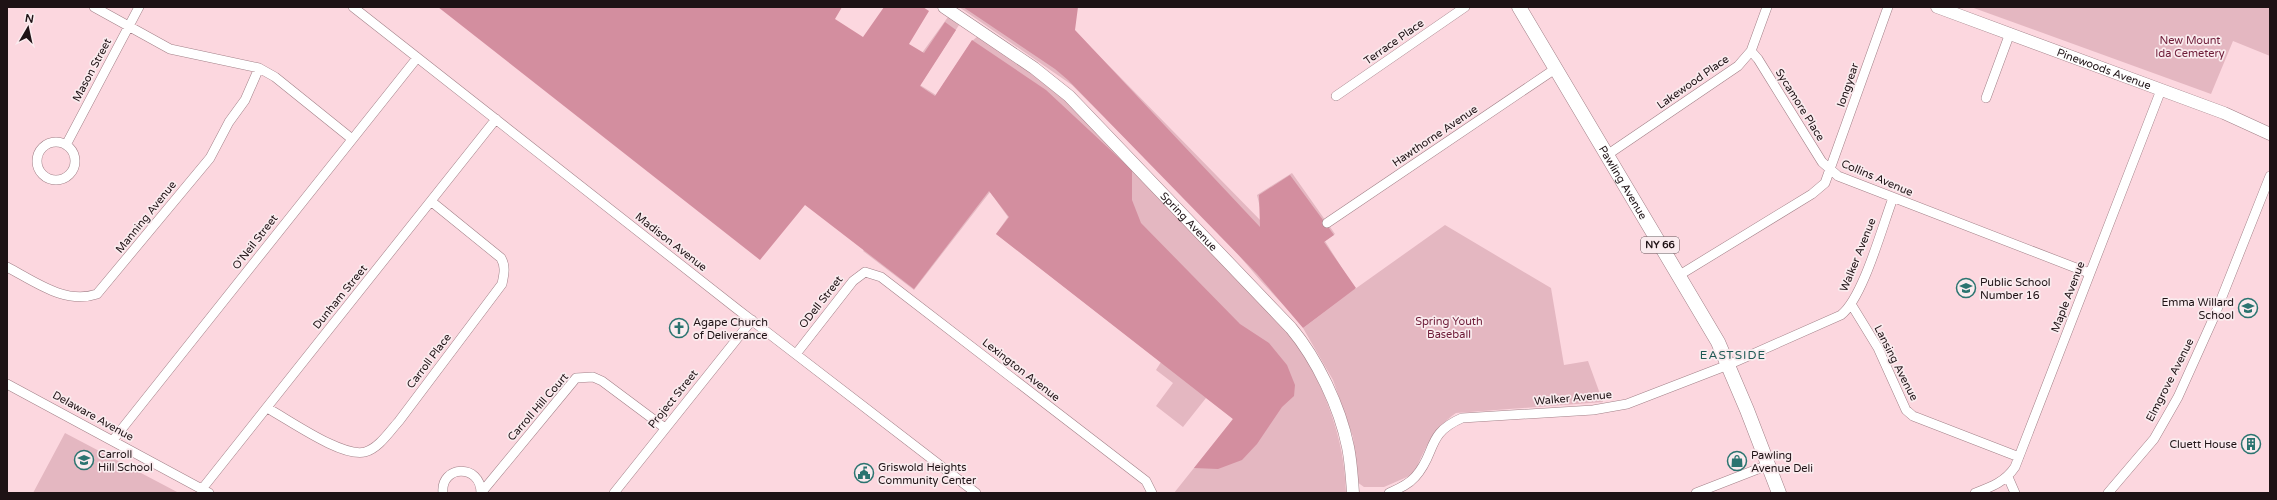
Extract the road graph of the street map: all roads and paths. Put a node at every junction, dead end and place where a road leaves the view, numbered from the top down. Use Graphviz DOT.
graph roads {
  1 [pos="94,7"];
  2 [pos="139,7"];
  3 [pos="353,7"];
  4 [pos="944,7"];
  5 [pos="1465,7"];
  6 [pos="1519,7"];
  7 [pos="1767,7"];
  8 [pos="1888,7"];
  9 [pos="1938,7"];
  10 [pos="128,26"];
  11 [pos="2010,33"];
  12 [pos="1750,51"];
  13 [pos="417,58"];
  14 [pos="259,68"];
  15 [pos="1555,69"];
  16 [pos="2161,90"];
  17 [pos="1336,96"];
  18 [pos="1986,98"];
  19 [pos="496,119"];
  20 [pos="2270,134"];
  21 [pos="352,139"];
  22 [pos="66,145"];
  23 [pos="1607,155"];
  24 [pos="1830,171"];
  25 [pos="2270,176"];
  26 [pos="1893,198"];
  27 [pos="432,202"];
  28 [pos="1327,223"];
  29 [pos="7,267"];
  30 [pos="870,272"];
  31 [pos="2089,273"];
  32 [pos="1678,276"];
  33 [pos="1851,304"];
  34 [pos="752,320"];
  35 [pos="796,354"];
  36 [pos="1728,365"];
  37 [pos="7,384"];
  38 [pos="267,408"];
  39 [pos="665,428"];
  40 [pos="112,440"];
  41 [pos="2019,457"];
  42 [pos="1768,465"];
  43 [pos="2008,477"];
  44 [pos="206,491"];
  45 [pos="1153,492"];
  46 [pos="443,493"];
  47 [pos="481,493"];
  48 [pos="614,493"];
  49 [pos="976,493"];
  50 [pos="1353,493"];
  51 [pos="1389,493"];
  52 [pos="1696,493"];
  53 [pos="1779,493"];
  54 [pos="1975,493"];
  55 [pos="2015,493"];
  56 [pos="2108,493"];
  1 -- 10 [label="street"];
  2 -- 10 [label="street, Mason Street"];
  3 -- 13 [label="street, Madison Avenue"];
  4 -- 50 [label="street, Spring Avenue"];
  5 -- 17 [label="street, Terrace Place"];
  6 -- 15 [label="main road, Pawling Avenue / NY 66"];
  7 -- 12 [label="street, Lakewood Place"];
  8 -- 24 [label="street, longyear"];
  9 -- 11 [label="street, Pinewoods Avenue"];
  10 -- 14 [label="street"];
  10 -- 22 [label="street, Mason Street"];
  11 -- 16 [label="street, Pinewoods Avenue"];
  11 -- 18 [label="street"];
  12 -- 23 [label="street, Lakewood Place"];
  12 -- 24 [label="street, Sycamore Place"];
  13 -- 19 [label="street, Madison Avenue"];
  13 -- 21 [label="street, O'Neil Street"];
  14 -- 21 [label="street"];
  14 -- 29 [label="street, Manning Avenue"];
  15 -- 23 [label="main road, Pawling Avenue / NY 66"];
  15 -- 28 [label="street, Hawthorne Avenue"];
  16 -- 20 [label="street, Pinewoods Avenue"];
  16 -- 31 [label="street, Maple Avenue"];
  19 -- 27 [label="street, Dunham Street"];
  19 -- 34 [label="street, Madison Avenue"];
  21 -- 40 [label="street, O'Neil Street"];
  22 -- 22 [label="street"];
  23 -- 32 [label="main road, Pawling Avenue / NY 66"];
  24 -- 26 [label="street, Collins Avenue"];
  24 -- 32 [label="street, Collins Avenue"];
  25 -- 56 [label="street, Elmgrove Avenue"];
  26 -- 31 [label="street, Collins Avenue"];
  26 -- 33 [label="street, Walker Avenue"];
  27 -- 38 [label="street, Dunham Street"];
  27 -- 38 [label="street, Carroll Place"];
  30 -- 35 [label="street, ODell Street"];
  30 -- 45 [label="street, Lexington Avenue"];
  31 -- 41 [label="street, Maple Avenue"];
  32 -- 36 [label="main road, Pawling Avenue / NY 66"];
  33 -- 36 [label="street, Walker Avenue"];
  33 -- 41 [label="street, Lansing Avenue"];
  34 -- 35 [label="street, Madison Avenue"];
  34 -- 39 [label="street, Project Street"];
  35 -- 49 [label="street, Madison Avenue"];
  36 -- 42 [label="main road, Pawling Avenue / NY 66"];
  36 -- 51 [label="street, Walker Avenue"];
  37 -- 40 [label="street, Delaware Avenue"];
  38 -- 44 [label="street, Dunham Street"];
  39 -- 47 [label="street, Carroll Hill Court"];
  39 -- 48 [label="street, Project Street"];
  40 -- 44 [label="street, Delaware Avenue"];
  41 -- 43 [label="street, Maple Avenue"];
  42 -- 52 [label="street"];
  42 -- 53 [label="main road, Pawling Avenue / NY 66"];
  43 -- 54 [label="street"];
  43 -- 55 [label="street"];
  46 -- 47 [label="street, Carroll Hill Court"];
}
